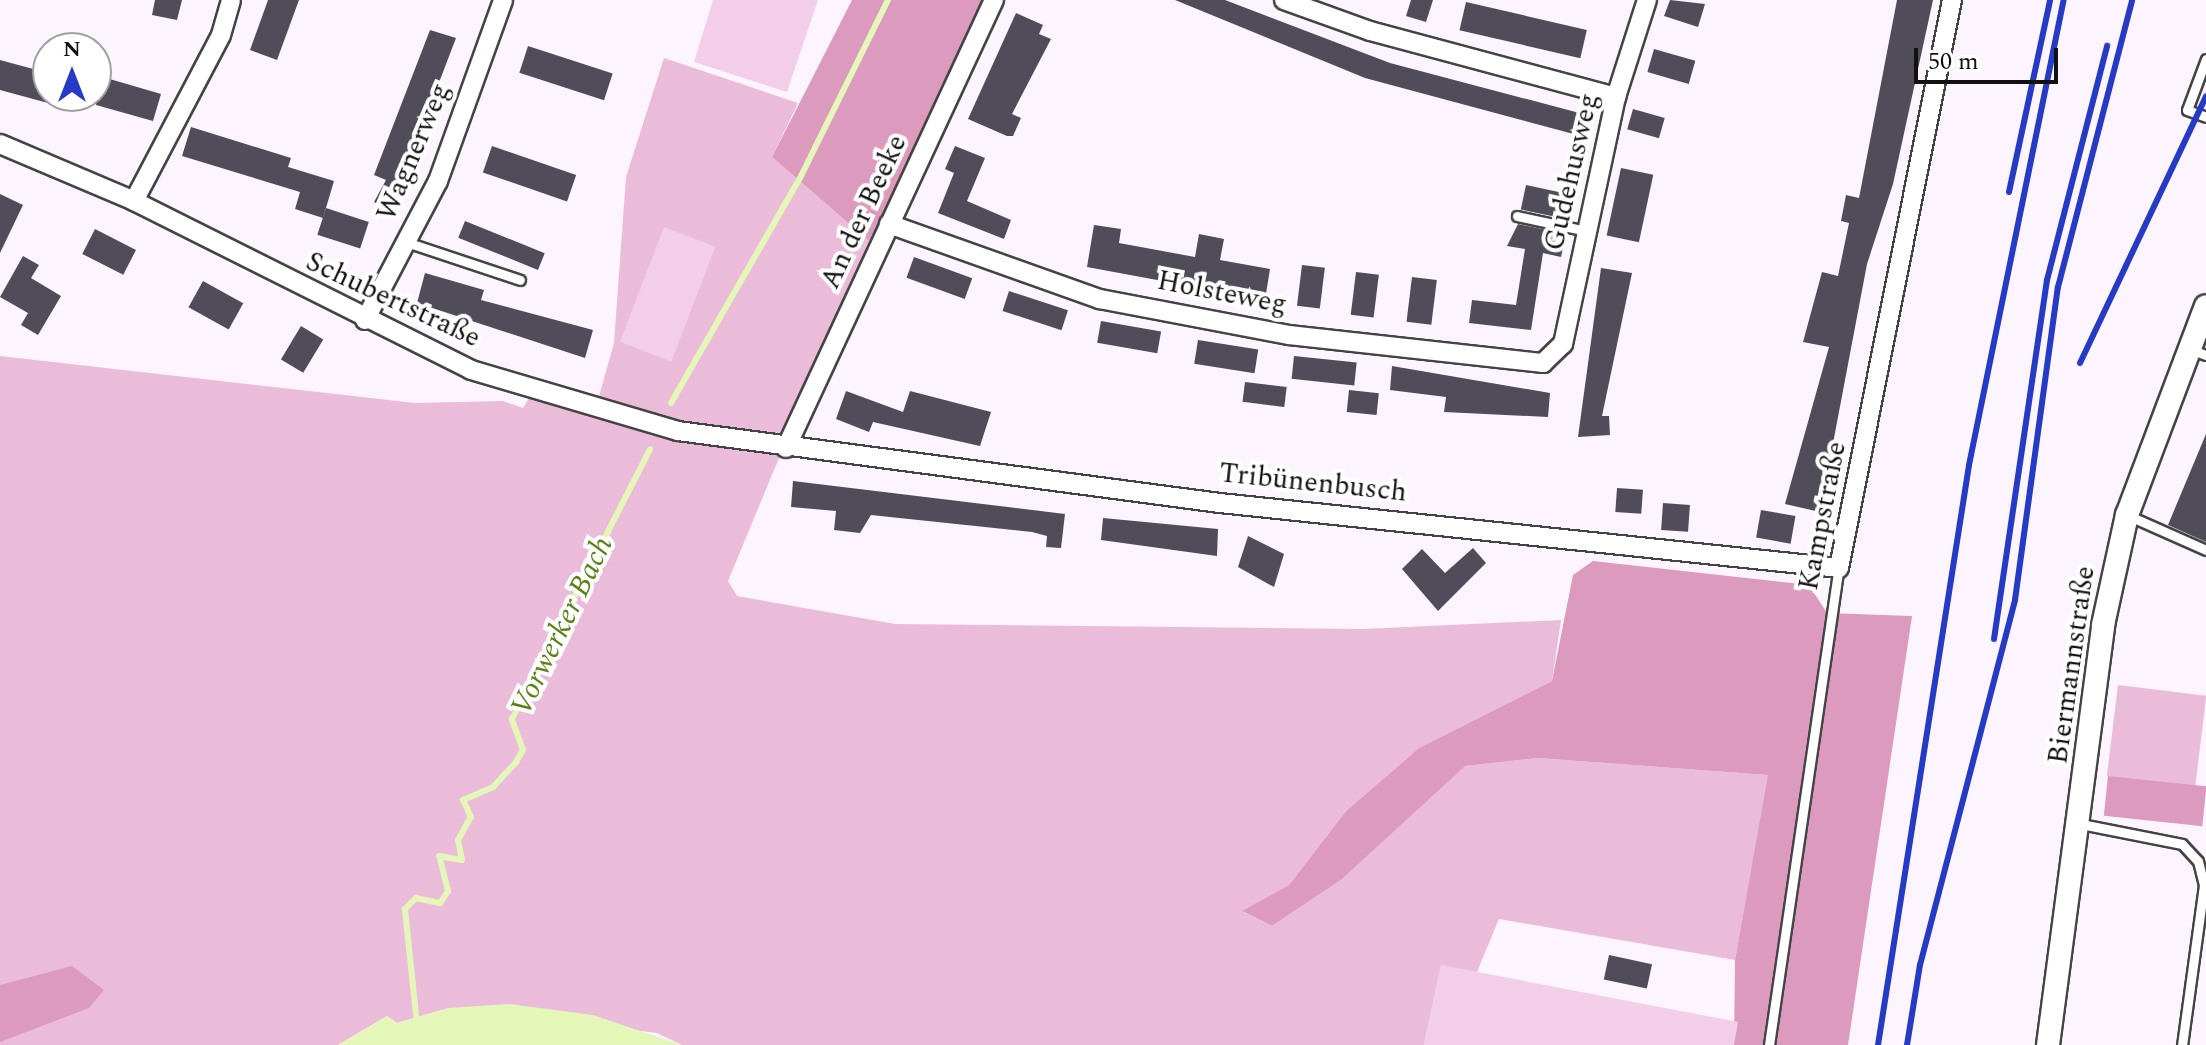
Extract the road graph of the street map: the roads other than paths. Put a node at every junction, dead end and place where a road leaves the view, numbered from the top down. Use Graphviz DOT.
graph roads {
  1 [pos="231,0"];
  2 [pos="503,0"];
  3 [pos="994,0"];
  4 [pos="1284,0"];
  5 [pos="1647,0"];
  6 [pos="1952,0"];
  7 [pos="2206,59"];
  8 [pos="1616,97"];
  9 [pos="2206,117"];
  10 [pos="0,144"];
  11 [pos="134,201"];
  12 [pos="1517,216"];
  13 [pos="889,224"];
  14 [pos="1587,231"];
  15 [pos="406,242"];
  16 [pos="520,280"];
  17 [pos="2206,306"];
  18 [pos="365,320"];
  19 [pos="2197,351"];
  20 [pos="1556,357"];
  21 [pos="784,448"];
  22 [pos="2127,515"];
  23 [pos="2206,550"];
  24 [pos="1839,568"];
  25 [pos="2081,824"];
  26 [pos="1769,1045"];
  27 [pos="2048,1045"];
  28 [pos="2182,1045"];
  1 -- 11 [label="street"];
  2 -- 15 [label="street, Wagnerweg"];
  3 -- 13 [label="street, An der Beeke"];
  4 -- 8 [label="street"];
  5 -- 8 [label="street, Gudehusweg"];
  6 -- 24 [label="street, Kampstraße"];
  7 -- 9 [label="lane"];
  8 -- 14 [label="street, Gudehusweg"];
  10 -- 11 [label="street, Schubertstraße"];
  11 -- 18 [label="street, Schubertstraße"];
  12 -- 14 [label="lane"];
  13 -- 20 [label="street, Holsteweg"];
  13 -- 21 [label="street, An der Beeke"];
  14 -- 20 [label="street, Gudehusweg"];
  15 -- 16 [label="lane"];
  15 -- 18 [label="street, Wagnerweg"];
  17 -- 19 [label="street, Biermannstraße"];
  18 -- 21 [label="street, Schubertstraße"];
  19 -- 22 [label="street, Biermannstraße"];
  21 -- 24 [label="street, Tribünenbusch"];
  22 -- 23 [label="lane"];
  22 -- 25 [label="street, Biermannstraße"];
  24 -- 26 [label="lane, Kampstraße"];
  25 -- 27 [label="street, Biermannstraße"];
  25 -- 28 [label="lane"];
}
